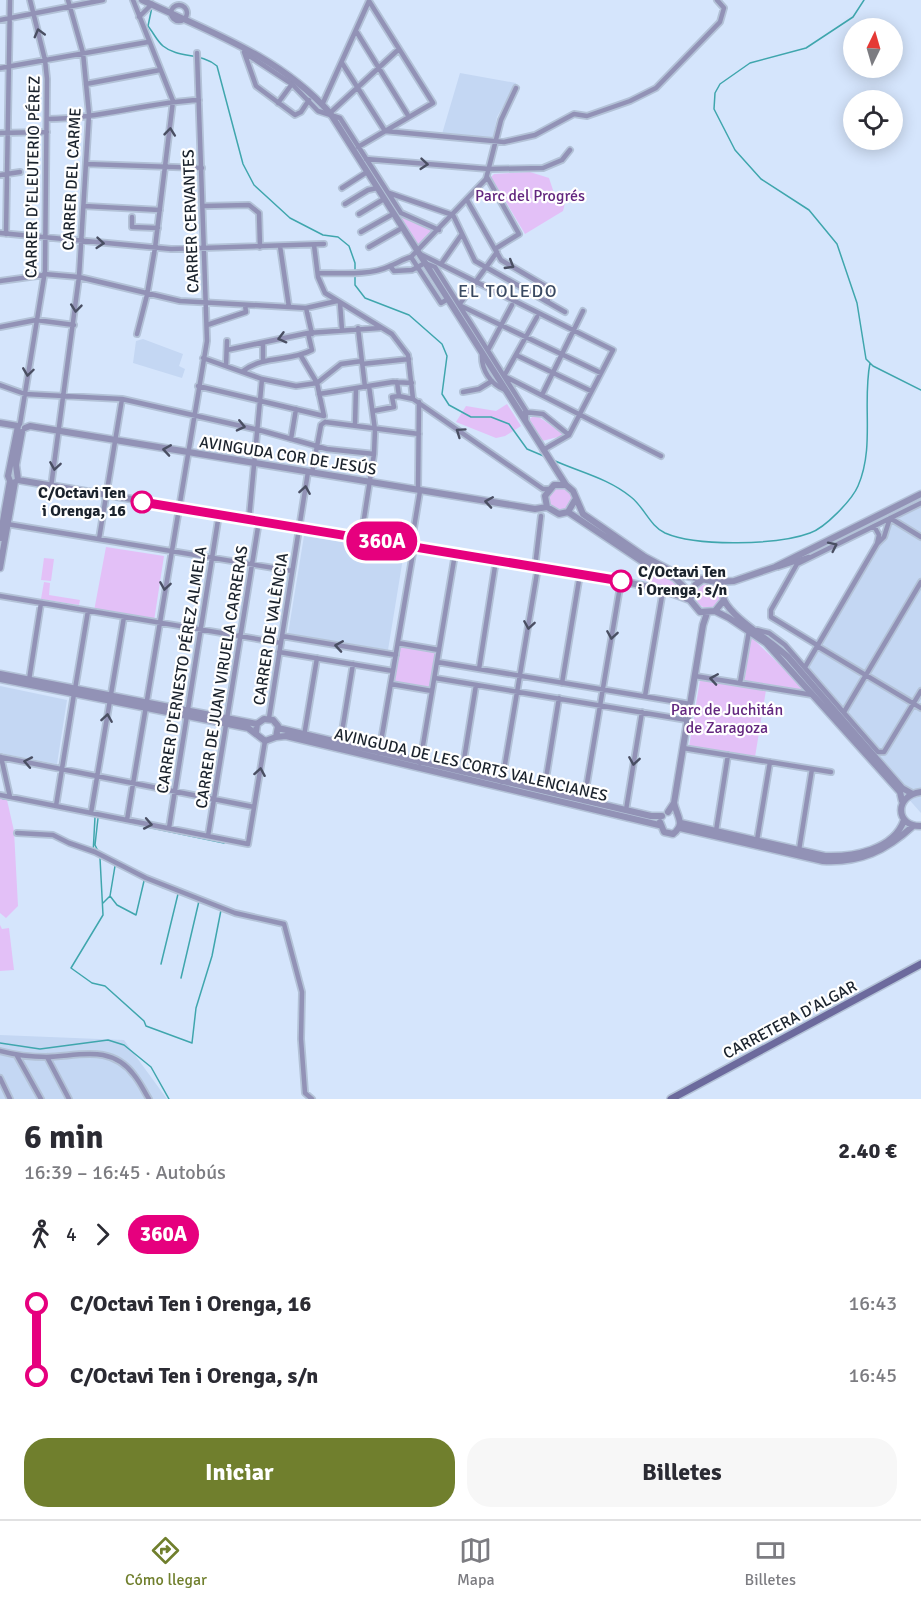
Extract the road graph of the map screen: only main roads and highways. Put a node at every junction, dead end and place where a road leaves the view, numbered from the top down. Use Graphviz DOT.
graph roads {
  1 [pos="921,964"];
  2 [pos="672,1099"];
  1 -- 2 [label="main road, CARRETERA D'ALGAR"];
}
